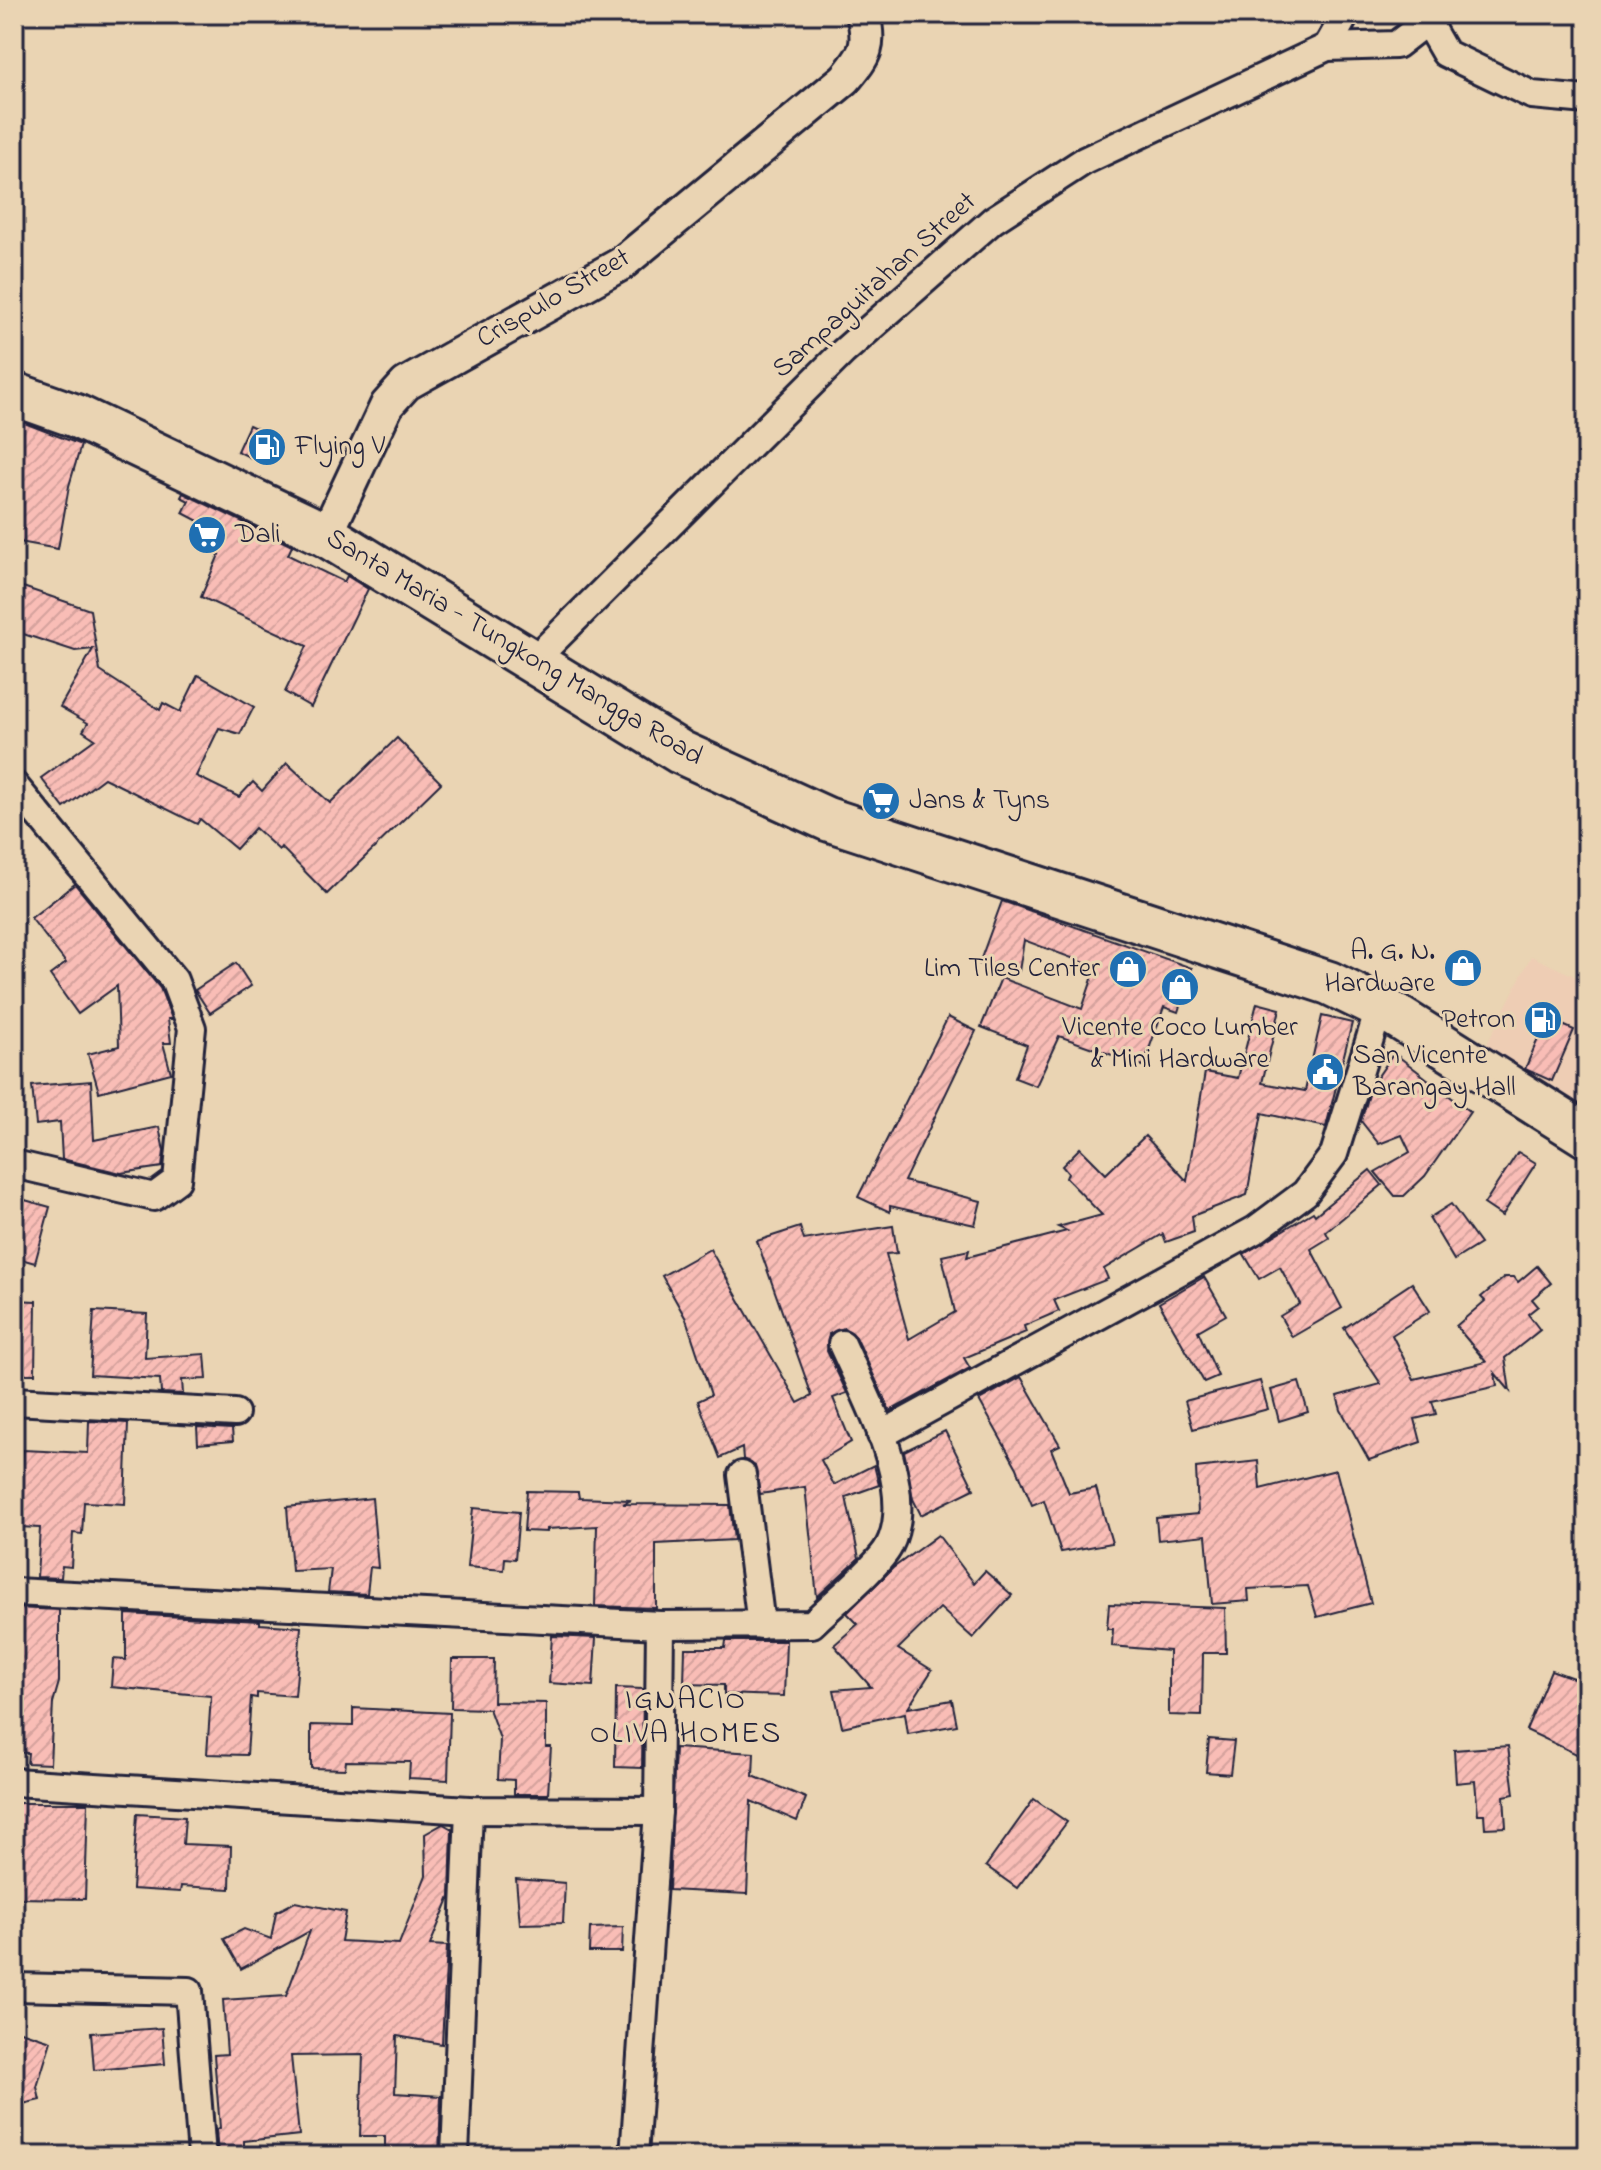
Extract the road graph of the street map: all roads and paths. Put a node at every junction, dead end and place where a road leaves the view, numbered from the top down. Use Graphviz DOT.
graph roads {
  1 [pos="863,14"];
  2 [pos="1346,14"];
  3 [pos="1431,17"];
  4 [pos="1327,47"];
  5 [pos="1587,100"];
  6 [pos="14,394"];
  7 [pos="326,535"];
  8 [pos="531,663"];
  9 [pos="14,785"];
  10 [pos="1380,1006"];
  11 [pos="1587,1136"];
  12 [pos="14,1164"];
  13 [pos="842,1344"];
  14 [pos="14,1401"];
  15 [pos="235,1413"];
  16 [pos="881,1435"];
  17 [pos="742,1475"];
  18 [pos="14,1592"];
  19 [pos="660,1625"];
  20 [pos="761,1625"];
  21 [pos="14,1782"];
  22 [pos="469,1810"];
  23 [pos="658,1811"];
  24 [pos="14,1987"];
  25 [pos="202,2156"];
  26 [pos="455,2156"];
  27 [pos="634,2156"];
  1 -- 7 [label="street, Crispulo Street"];
  2 -- 4 [label="street"];
  3 -- 4 [label="street, Sampaguitahan Street"];
  3 -- 5 [label="street"];
  4 -- 8 [label="street, Sampaguitahan Street"];
  6 -- 7 [label="main road, Santa Maria - Tungkong Mangga Road"];
  7 -- 8 [label="main road, Santa Maria - Tungkong Mangga Road"];
  8 -- 10 [label="main road, Santa Maria - Tungkong Mangga Road"];
  9 -- 12 [label="street"];
  10 -- 11 [label="main road, Santa Maria - Tungkong Mangga Road"];
  10 -- 16 [label="street"];
  13 -- 16 [label="street"];
  14 -- 15 [label="street"];
  16 -- 20 [label="street"];
  17 -- 20 [label="street"];
  18 -- 19 [label="street"];
  19 -- 20 [label="street"];
  19 -- 23 [label="street"];
  21 -- 22 [label="street"];
  22 -- 23 [label="street"];
  22 -- 26 [label="street"];
  23 -- 27 [label="street"];
  24 -- 25 [label="street"];
}
